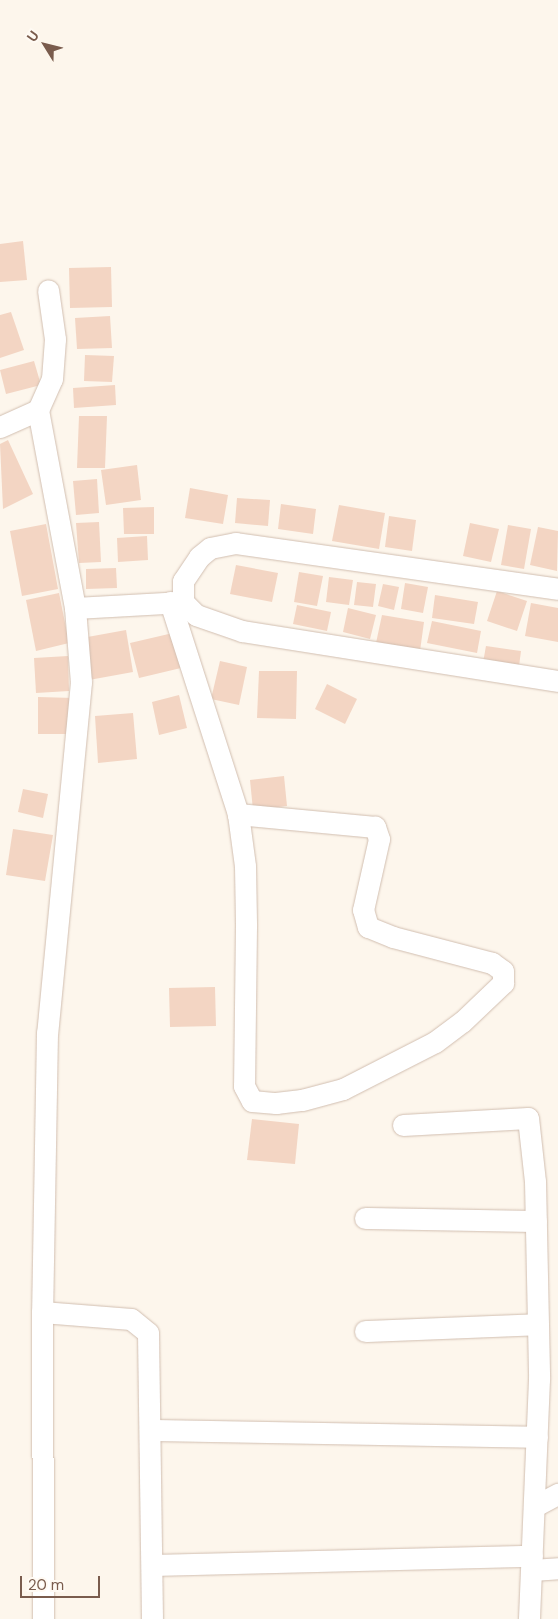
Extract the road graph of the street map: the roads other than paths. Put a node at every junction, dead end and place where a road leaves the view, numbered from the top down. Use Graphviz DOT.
graph roads {
  1 [pos="48,290"];
  2 [pos="38,410"];
  3 [pos="0,427"];
  4 [pos="558,589"];
  5 [pos="177,602"];
  6 [pos="75,608"];
  7 [pos="558,681"];
  8 [pos="238,814"];
  9 [pos="402,1125"];
  10 [pos="365,1218"];
  11 [pos="536,1221"];
  12 [pos="42,1312"];
  13 [pos="538,1324"];
  14 [pos="365,1332"];
  15 [pos="151,1430"];
  16 [pos="538,1437"];
  17 [pos="558,1494"];
  18 [pos="535,1506"];
  19 [pos="532,1563"];
  20 [pos="152,1565"];
  21 [pos="558,1568"];
  22 [pos="44,1619"];
  23 [pos="152,1619"];
  24 [pos="529,1619"];
  1 -- 2 [label="street"];
  2 -- 3 [label="street"];
  2 -- 6 [label="street"];
  4 -- 5 [label="street"];
  5 -- 6 [label="street"];
  5 -- 7 [label="street"];
  5 -- 8 [label="street"];
  6 -- 12 [label="street"];
  8 -- 8 [label="street"];
  9 -- 11 [label="street"];
  10 -- 11 [label="street"];
  11 -- 13 [label="street"];
  12 -- 15 [label="street"];
  12 -- 22 [label="street"];
  13 -- 14 [label="street"];
  13 -- 16 [label="street"];
  15 -- 16 [label="street"];
  15 -- 20 [label="street"];
  16 -- 18 [label="street"];
  17 -- 18 [label="street"];
  18 -- 19 [label="street"];
  19 -- 20 [label="street"];
  19 -- 21 [label="street"];
  19 -- 24 [label="street"];
  20 -- 23 [label="street"];
}
